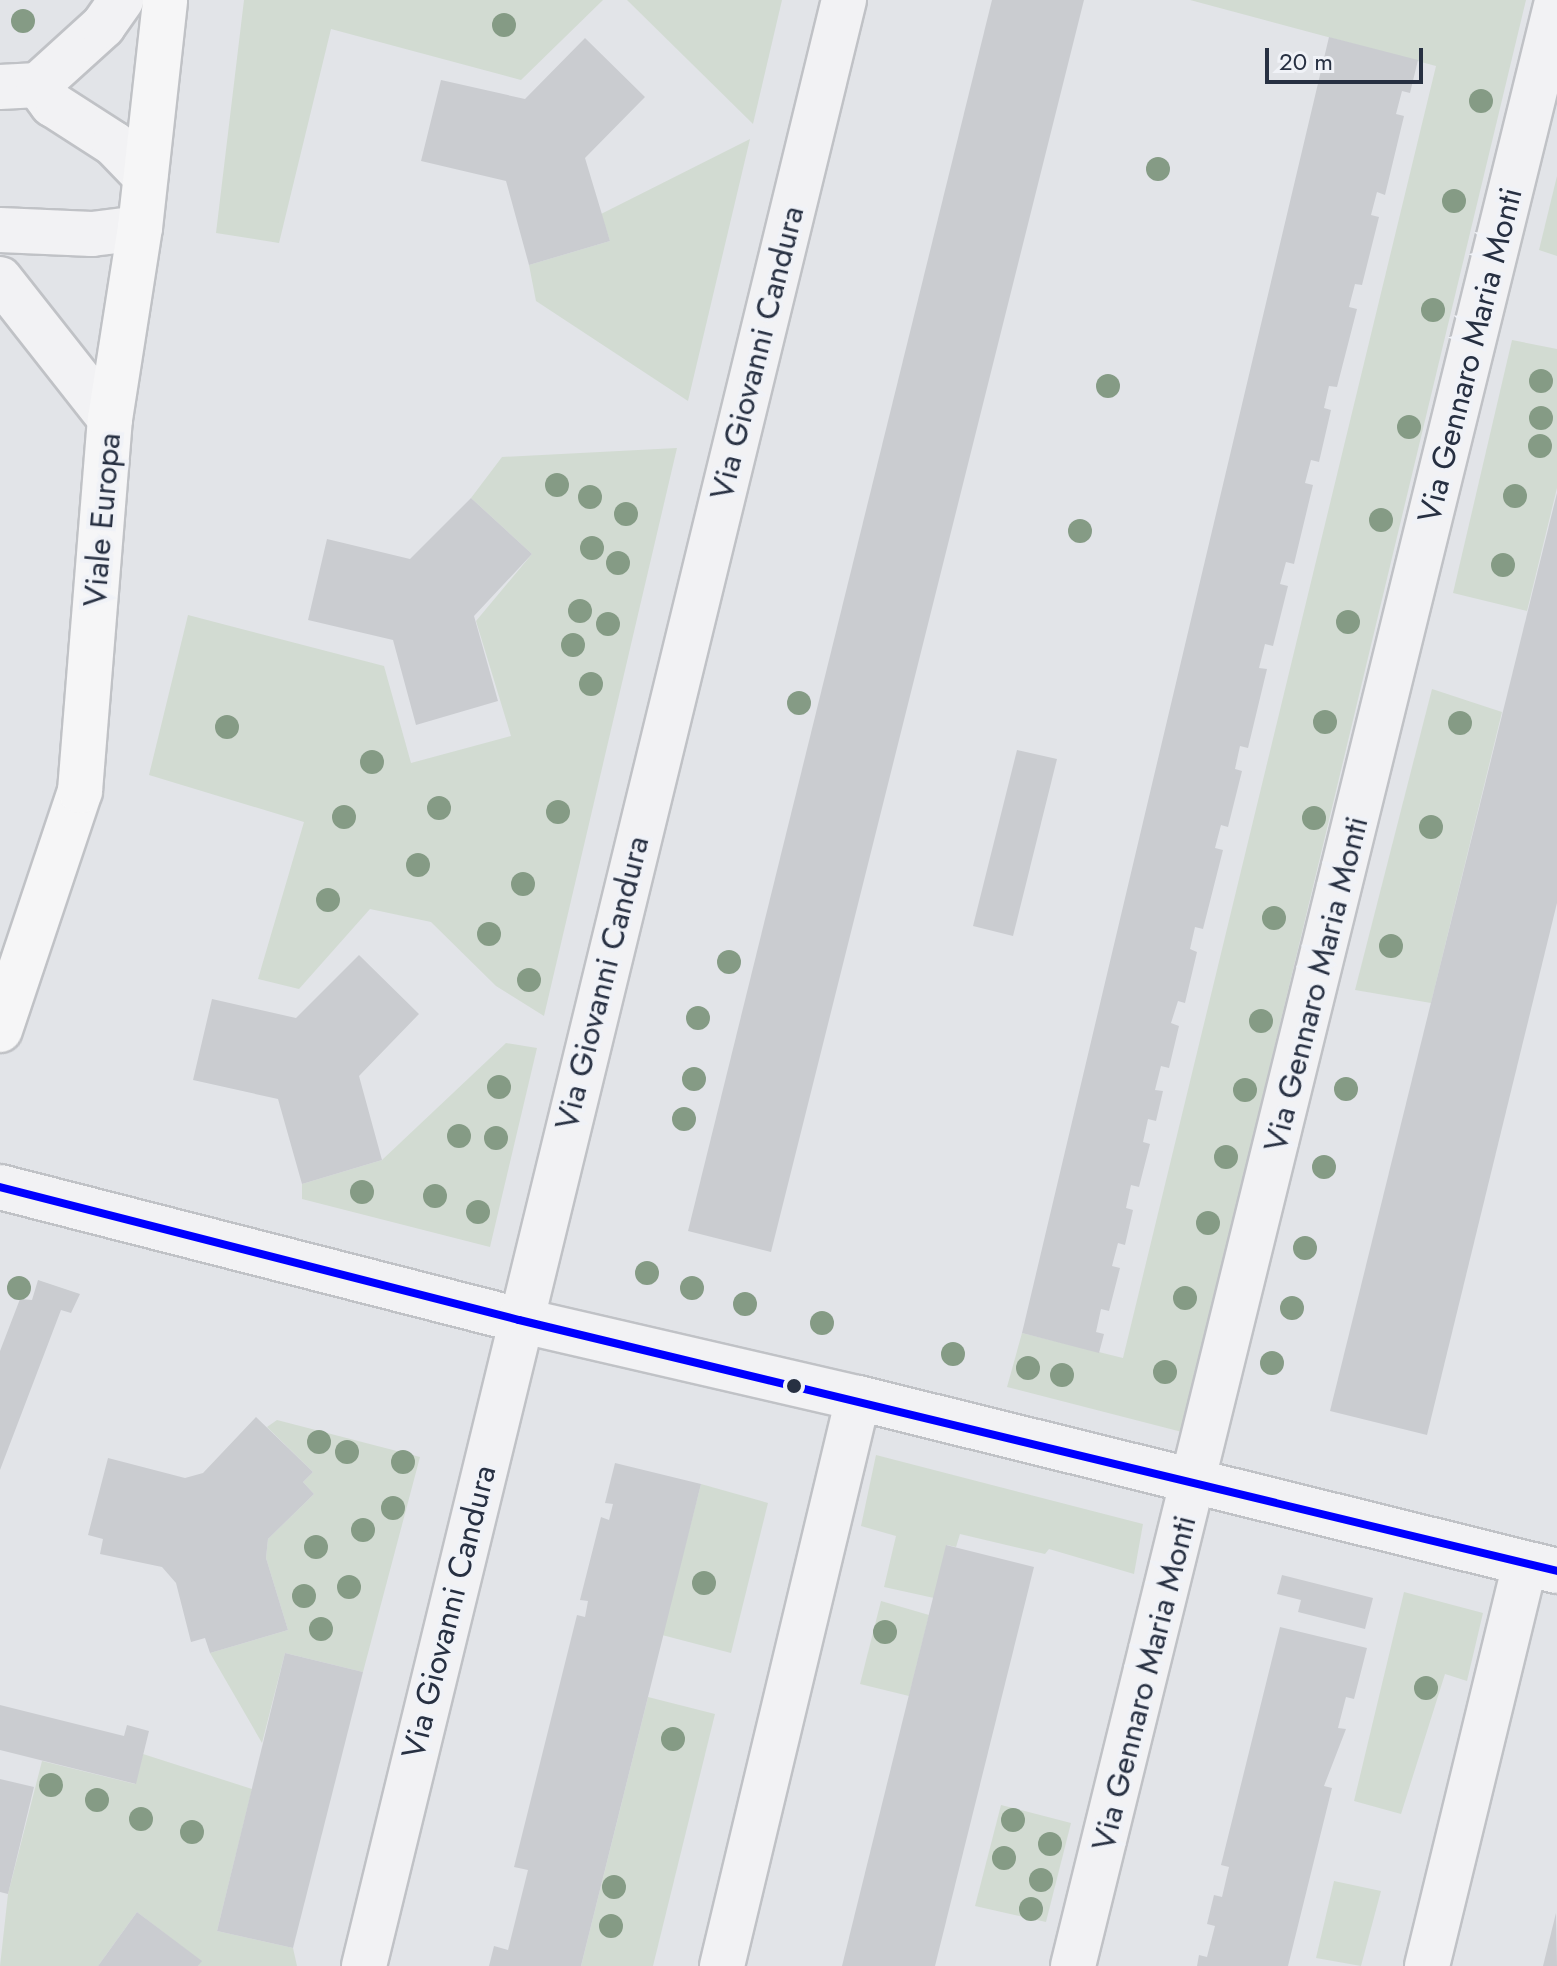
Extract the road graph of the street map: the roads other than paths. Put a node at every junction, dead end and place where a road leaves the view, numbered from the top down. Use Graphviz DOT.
graph roads {
  1 [pos="121,0"];
  2 [pos="165,0"];
  3 [pos="844,0"];
  4 [pos="1557,1"];
  5 [pos="19,86"];
  6 [pos="145,176"];
  7 [pos="140,228"];
  8 [pos="0,230"];
  9 [pos="0,279"];
  10 [pos="110,419"];
  11 [pos="0,1030"];
  12 [pos="0,1187"];
  13 [pos="519,1320"];
  14 [pos="858,1398"];
  15 [pos="1194,1483"];
  16 [pos="1541,1568"];
  17 [pos="364,1966"];
  18 [pos="722,1966"];
  19 [pos="1073,1966"];
  20 [pos="1427,1966"];
  1 -- 5 [label="street"];
  2 -- 6 [label="main road, Viale Europa"];
  3 -- 13 [label="street, Via Giovanni Candura"];
  4 -- 15 [label="street, Via Gennaro Maria Monti"];
  5 -- 6 [label="street"];
  6 -- 7 [label="main road, Viale Europa"];
  7 -- 8 [label="street"];
  7 -- 10 [label="main road, Viale Europa"];
  9 -- 10 [label="street"];
  10 -- 11 [label="main road, Viale Europa"];
  12 -- 13 [label="street"];
  13 -- 14 [label="street"];
  13 -- 17 [label="street, Via Giovanni Candura"];
  14 -- 15 [label="street"];
  14 -- 18 [label="street"];
  15 -- 16 [label="street"];
  15 -- 19 [label="street, Via Gennaro Maria Monti"];
  16 -- 20 [label="street"];
}
